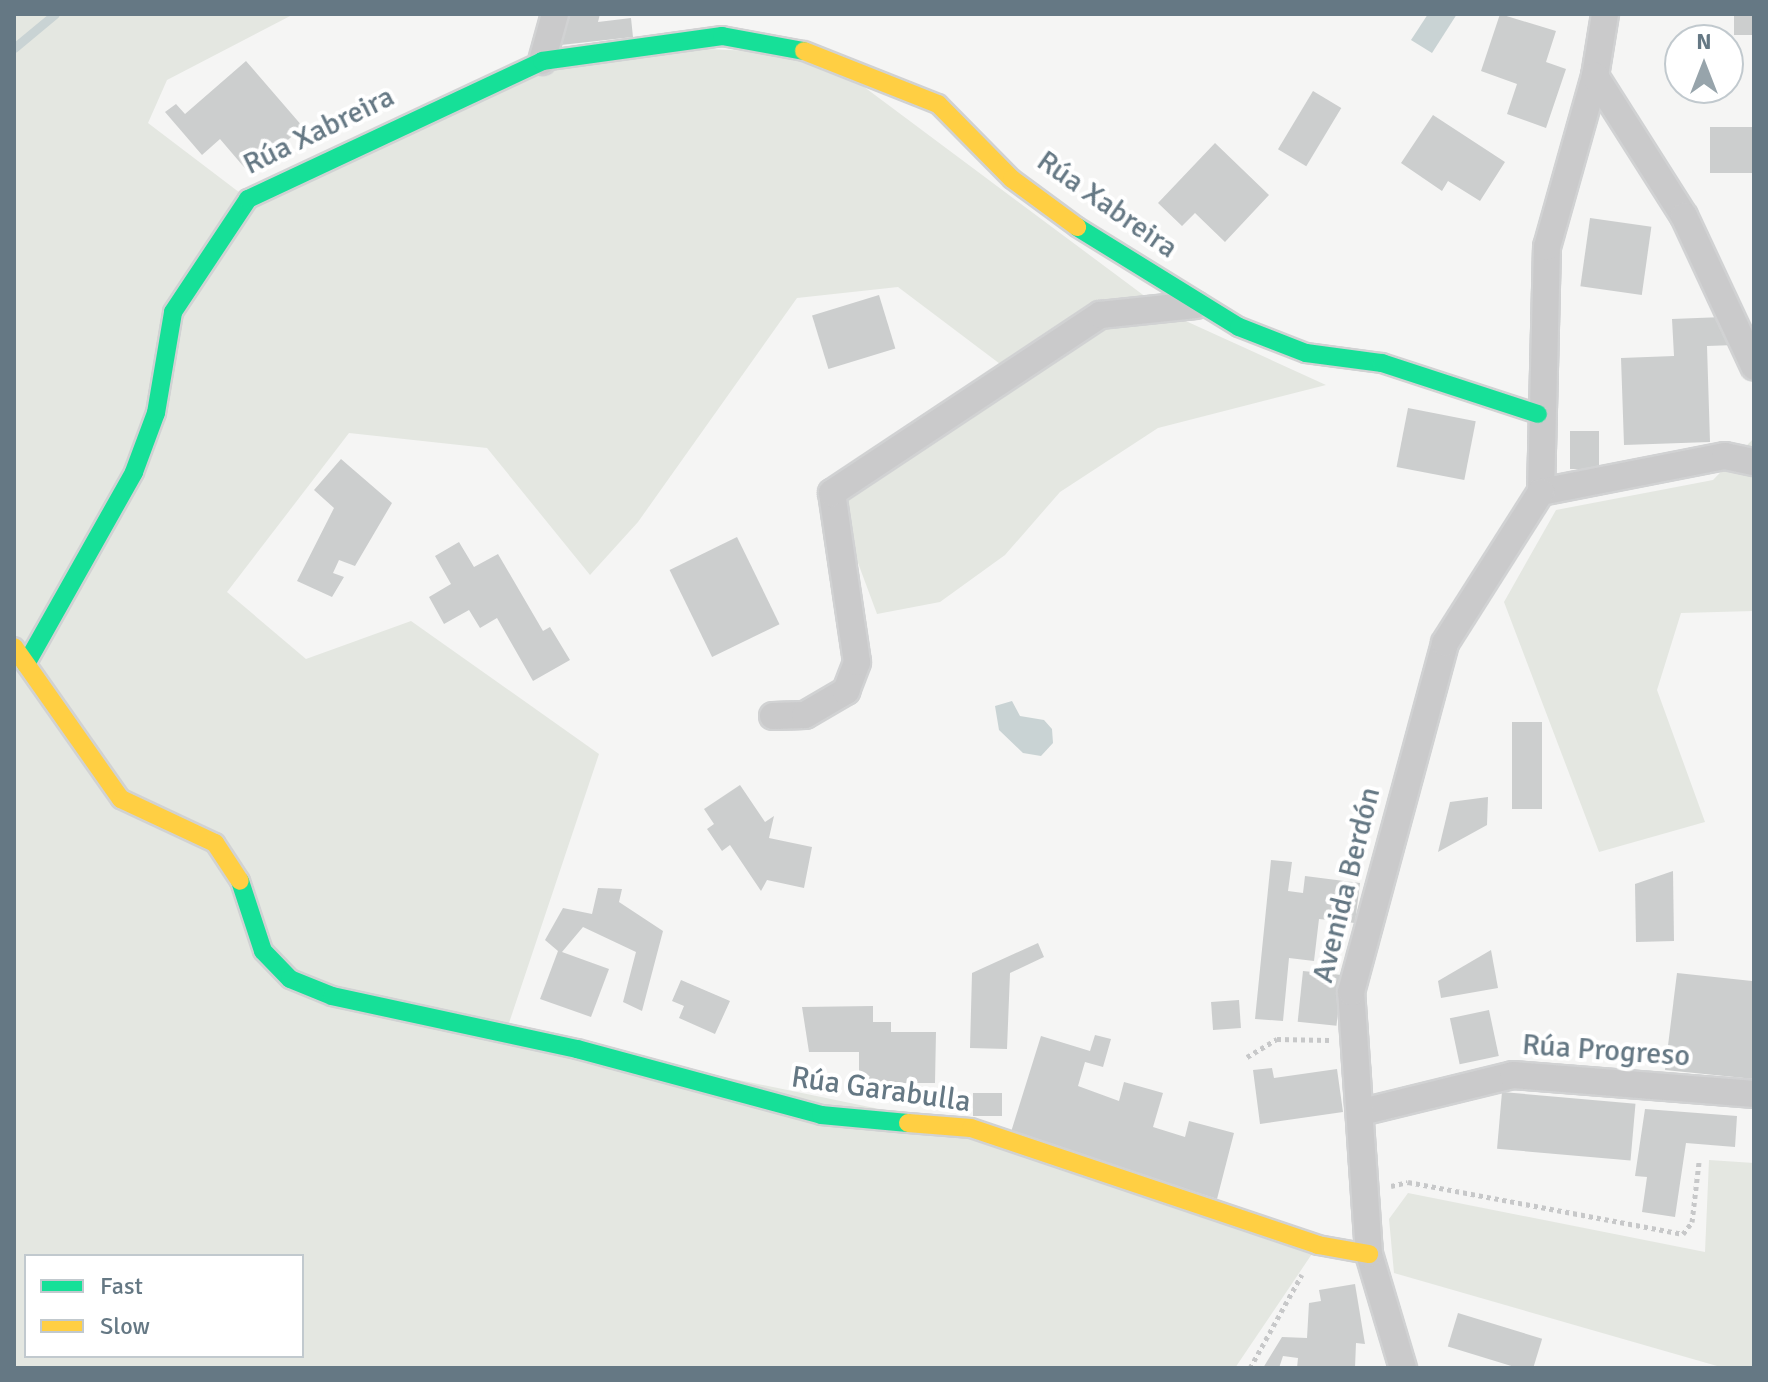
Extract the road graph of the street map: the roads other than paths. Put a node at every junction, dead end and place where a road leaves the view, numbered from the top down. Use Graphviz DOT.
graph roads {
  1 [pos="555,14"];
  2 [pos="1605,14"];
  3 [pos="542,61"];
  4 [pos="1595,76"];
  5 [pos="1195,305"];
  6 [pos="1754,366"];
  7 [pos="1538,414"];
  8 [pos="1754,462"];
  9 [pos="1541,492"];
  10 [pos="14,647"];
  11 [pos="26,664"];
  12 [pos="773,716"];
  13 [pos="1754,1094"];
  14 [pos="1362,1112"];
  15 [pos="1369,1254"];
  16 [pos="1403,1368"];
  1 -- 3 [label="street"];
  2 -- 4 [label="street"];
  3 -- 5 [label="street, Rúa Xabreira"];
  3 -- 11 [label="street, Rúa Xabreira"];
  4 -- 6 [label="street"];
  4 -- 7 [label="street"];
  5 -- 7 [label="street, Rúa Xabreira"];
  5 -- 12 [label="street, Rúa Xabreira"];
  7 -- 9 [label="street"];
  8 -- 9 [label="street"];
  9 -- 14 [label="street, Avenida Berdón"];
  10 -- 11 [label="street, Rúa Garabulla"];
  11 -- 15 [label="street, Rúa Garabulla"];
  13 -- 14 [label="street, Rúa Progreso"];
  14 -- 15 [label="street, Avenida Berdón"];
  15 -- 16 [label="street, Avenida Berdón"];
}
